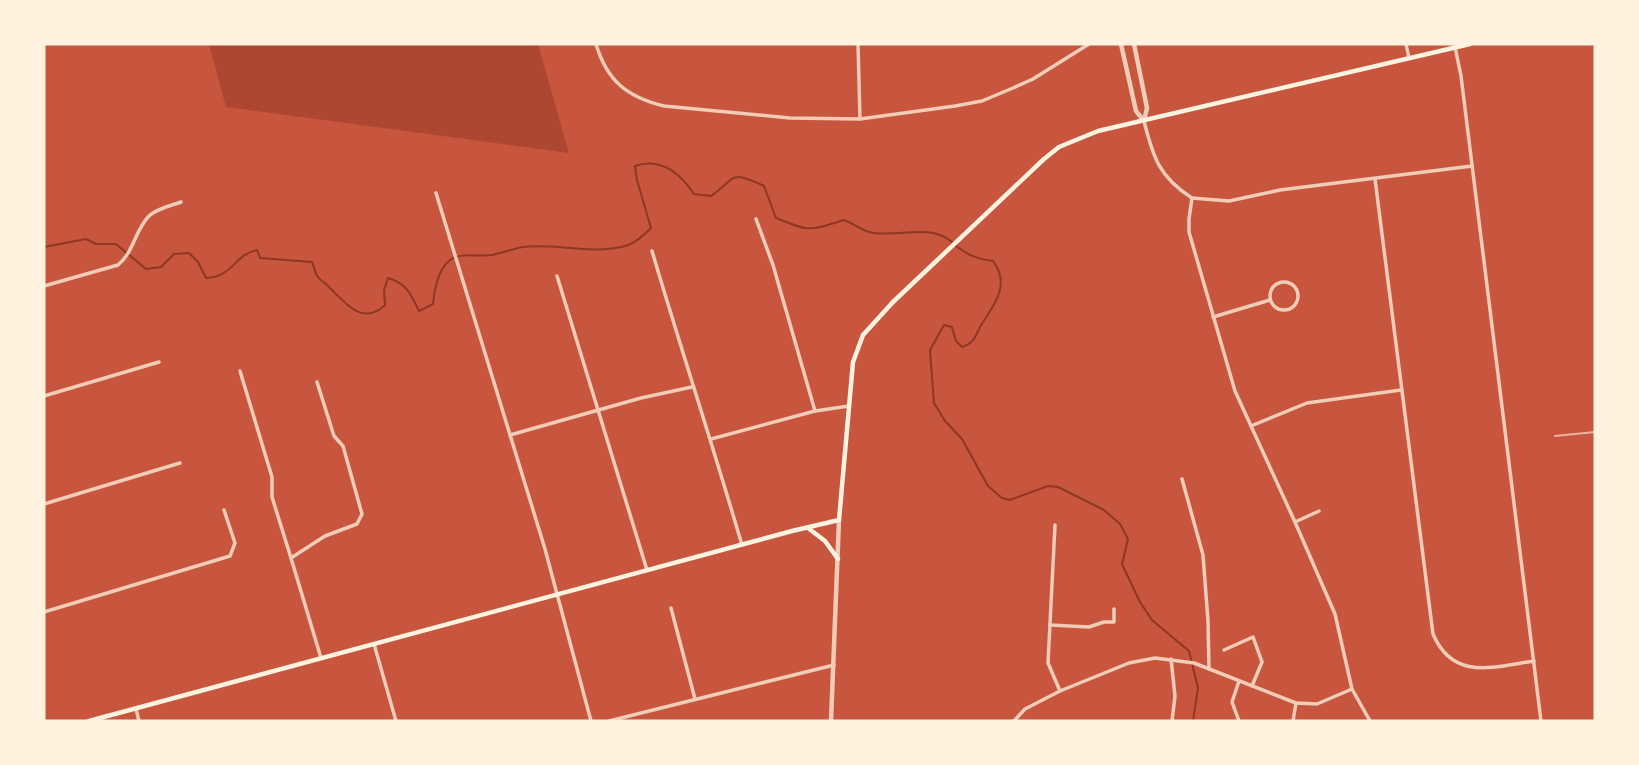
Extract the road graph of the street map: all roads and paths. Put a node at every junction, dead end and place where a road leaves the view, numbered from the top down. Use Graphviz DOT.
graph roads {
  1 [pos="596,44"];
  2 [pos="858,44"];
  3 [pos="1089,44"];
  4 [pos="1121,44"];
  5 [pos="1134,44"];
  6 [pos="1406,44"];
  7 [pos="1470,44"];
  8 [pos="1455,47"];
  9 [pos="1409,58"];
  10 [pos="860,119"];
  11 [pos="1144,121"];
  12 [pos="1472,166"];
  13 [pos="1375,179"];
  14 [pos="436,193"];
  15 [pos="1192,198"];
  16 [pos="181,202"];
  17 [pos="756,219"];
  18 [pos="652,251"];
  19 [pos="557,276"];
  20 [pos="44,286"];
  21 [pos="1270,300"];
  22 [pos="1213,317"];
  23 [pos="159,362"];
  24 [pos="240,371"];
  25 [pos="317,382"];
  26 [pos="692,387"];
  27 [pos="1401,390"];
  28 [pos="44,396"];
  29 [pos="849,406"];
  30 [pos="599,410"];
  31 [pos="815,411"];
  32 [pos="1250,426"];
  33 [pos="510,435"];
  34 [pos="711,439"];
  35 [pos="180,463"];
  36 [pos="1182,479"];
  37 [pos="44,503"];
  38 [pos="224,510"];
  39 [pos="1319,512"];
  40 [pos="839,520"];
  41 [pos="1295,522"];
  42 [pos="1055,525"];
  43 [pos="807,528"];
  44 [pos="742,545"];
  45 [pos="291,558"];
  46 [pos="838,559"];
  47 [pos="647,570"];
  48 [pos="556,595"];
  49 [pos="671,608"];
  50 [pos="1114,609"];
  51 [pos="44,612"];
  52 [pos="1050,625"];
  53 [pos="374,644"];
  54 [pos="1224,650"];
  55 [pos="321,659"];
  56 [pos="1171,659"];
  57 [pos="1534,661"];
  58 [pos="834,665"];
  59 [pos="1206,668"];
  60 [pos="1239,681"];
  61 [pos="1252,686"];
  62 [pos="1352,689"];
  63 [pos="1060,691"];
  64 [pos="695,699"];
  65 [pos="1296,703"];
  66 [pos="136,709"];
  67 [pos="89,721"];
  68 [pos="139,721"];
  69 [pos="396,721"];
  70 [pos="591,721"];
  71 [pos="609,721"];
  72 [pos="831,721"];
  73 [pos="1014,721"];
  74 [pos="1172,721"];
  75 [pos="1239,721"];
  76 [pos="1293,721"];
  77 [pos="1370,721"];
  78 [pos="1541,721"];
  1 -- 10 [label="street"];
  2 -- 10 [label="street"];
  3 -- 10 [label="street"];
  4 -- 11 [label="street"];
  5 -- 11 [label="street"];
  6 -- 9 [label="street"];
  7 -- 8 [label="main road"];
  8 -- 9 [label="main road"];
  8 -- 12 [label="street"];
  9 -- 11 [label="main road"];
  11 -- 15 [label="street"];
  11 -- 29 [label="main road"];
  12 -- 13 [label="street"];
  12 -- 57 [label="street"];
  13 -- 15 [label="street"];
  13 -- 27 [label="street"];
  14 -- 33 [label="street"];
  15 -- 22 [label="street"];
  16 -- 20 [label="street"];
  17 -- 31 [label="street"];
  18 -- 26 [label="street"];
  19 -- 30 [label="street"];
  21 -- 21 [label="street"];
  21 -- 22 [label="street"];
  22 -- 32 [label="street"];
  23 -- 28 [label="street"];
  24 -- 45 [label="street"];
  25 -- 45 [label="street"];
  26 -- 30 [label="street"];
  26 -- 34 [label="street"];
  27 -- 32 [label="street"];
  27 -- 57 [label="street"];
  29 -- 31 [label="street"];
  29 -- 40 [label="main road"];
  30 -- 33 [label="street"];
  30 -- 47 [label="street"];
  31 -- 34 [label="street"];
  32 -- 41 [label="street"];
  33 -- 48 [label="street"];
  34 -- 44 [label="street"];
  35 -- 37 [label="street"];
  36 -- 59 [label="street"];
  38 -- 51 [label="street"];
  39 -- 41 [label="street"];
  40 -- 43 [label="main road"];
  40 -- 46 [label="street"];
  41 -- 62 [label="street"];
  42 -- 52 [label="street"];
  43 -- 44 [label="main road"];
  43 -- 46 [label="main road"];
  44 -- 47 [label="main road"];
  45 -- 55 [label="street"];
  46 -- 58 [label="street"];
  47 -- 48 [label="main road"];
  48 -- 53 [label="main road"];
  48 -- 70 [label="street"];
  49 -- 64 [label="street"];
  50 -- 52 [label="street"];
  52 -- 63 [label="street"];
  53 -- 55 [label="main road"];
  53 -- 69 [label="street"];
  54 -- 61 [label="street"];
  55 -- 66 [label="main road"];
  56 -- 59 [label="street"];
  56 -- 63 [label="street"];
  56 -- 74 [label="street"];
  57 -- 78 [label="street"];
  58 -- 64 [label="street"];
  58 -- 72 [label="street"];
  59 -- 60 [label="street"];
  60 -- 61 [label="street"];
  60 -- 75 [label="street"];
  61 -- 65 [label="street"];
  62 -- 65 [label="street"];
  62 -- 77 [label="street"];
  63 -- 73 [label="street"];
  64 -- 71 [label="street"];
  65 -- 76 [label="street"];
  66 -- 67 [label="main road"];
  66 -- 68 [label="street"];
}
